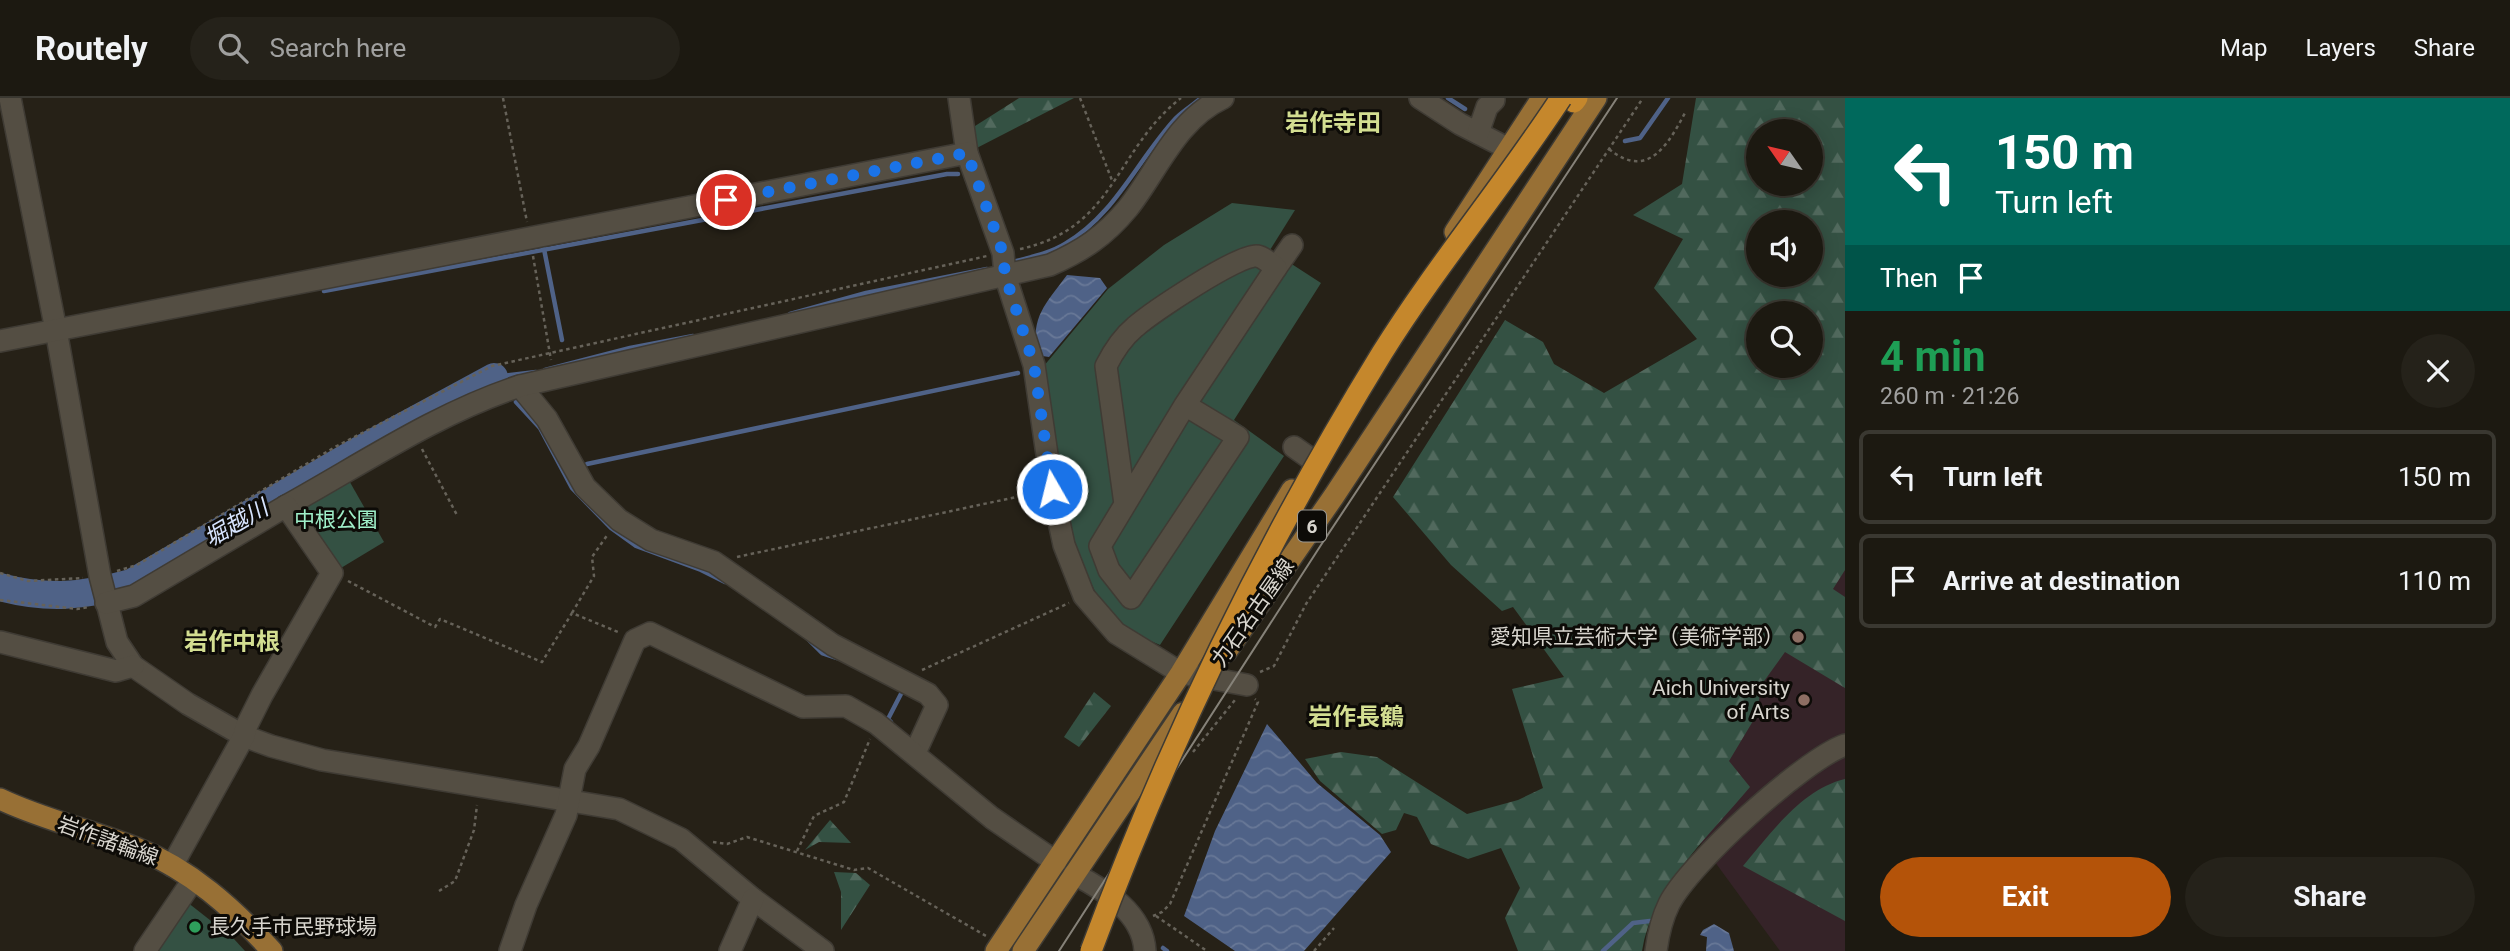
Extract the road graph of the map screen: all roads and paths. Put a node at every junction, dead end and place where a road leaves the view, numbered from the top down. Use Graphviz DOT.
graph roads {
  1 [pos="10,98"];
  2 [pos="503,98"];
  3 [pos="959,98"];
  4 [pos="1080,98"];
  5 [pos="1181,98"];
  6 [pos="1223,98"];
  7 [pos="1420,98"];
  8 [pos="1492,98"];
  9 [pos="1542,98"];
  10 [pos="1596,98"];
  11 [pos="1643,98"];
  12 [pos="1571,99"];
  13 [pos="1686,111"];
  14 [pos="1478,133"];
  15 [pos="1610,147"];
  16 [pos="1509,149"];
  17 [pos="967,153"];
  18 [pos="1113,184"];
  19 [pos="529,236"];
  20 [pos="1292,245"];
  21 [pos="1003,253"];
  22 [pos="1276,268"];
  23 [pos="1005,275"];
  24 [pos="56,330"];
  25 [pos="0,341"];
  26 [pos="550,353"];
  27 [pos="520,386"];
  28 [pos="1185,405"];
  29 [pos="413,434"];
  30 [pos="1052,489"];
  31 [pos="1125,504"];
  32 [pos="286,506"];
  33 [pos="458,517"];
  34 [pos="619,520"];
  35 [pos="714,562"];
  36 [pos="0,573"];
  37 [pos="332,573"];
  38 [pos="100,576"];
  39 [pos="1084,596"];
  40 [pos="0,600"];
  41 [pos="106,603"];
  42 [pos="572,613"];
  43 [pos="635,640"];
  44 [pos="0,642"];
  45 [pos="133,666"];
  46 [pos="1181,673"];
  47 [pos="1207,678"];
  48 [pos="902,680"];
  49 [pos="1247,685"];
  50 [pos="876,723"];
  51 [pos="244,736"];
  52 [pos="1845,745"];
  53 [pos="915,753"];
  54 [pos="1186,761"];
  55 [pos="480,786"];
  56 [pos="0,799"];
  57 [pos="570,802"];
  58 [pos="681,839"];
  59 [pos="797,851"];
  60 [pos="1056,862"];
  61 [pos="172,866"];
  62 [pos="1074,874"];
  63 [pos="193,880"];
  64 [pos="439,891"];
  65 [pos="753,899"];
  66 [pos="1146,918"];
  67 [pos="1334,928"];
  68 [pos="999,948"];
  69 [pos="145,951"];
  70 [pos="272,951"];
  71 [pos="510,951"];
  72 [pos="730,951"];
  73 [pos="823,951"];
  74 [pos="1023,951"];
  75 [pos="1091,951"];
  76 [pos="1105,951"];
  77 [pos="1145,951"];
  78 [pos="1207,951"];
  79 [pos="1314,951"];
  80 [pos="1656,951"];
  1 -- 24 [label="street"];
  2 -- 19 [label="path"];
  3 -- 17 [label="street"];
  4 -- 18 [label="path"];
  5 -- 18 [label="path"];
  6 -- 23 [label="street"];
  7 -- 14 [label="street"];
  8 -- 14 [label="street"];
  9 -- 16 [label="main road, 力石名古屋線 / 6"];
  10 -- 47 [label="main road, 力石名古屋線 / 6"];
  11 -- 15 [label="path"];
  12 -- 75 [label="highway, bridge"];
  12 -- 76 [label="highway"];
  13 -- 15 [label="path"];
  14 -- 16 [label="street"];
  15 -- 49 [label="path"];
  16 -- 46 [label="main road, 力石名古屋線 / 6"];
  17 -- 19 [label="street"];
  17 -- 21 [label="street"];
  18 -- 21 [label="path"];
  19 -- 24 [label="street"];
  19 -- 26 [label="path"];
  20 -- 22 [label="street"];
  21 -- 23 [label="street"];
  21 -- 26 [label="path"];
  22 -- 28 [label="street"];
  22 -- 31 [label="street"];
  23 -- 27 [label="street"];
  23 -- 30 [label="street"];
  24 -- 25 [label="street"];
  24 -- 38 [label="street"];
  26 -- 38 [label="path"];
  27 -- 29 [label="street"];
  27 -- 34 [label="street"];
  28 -- 31 [label="street"];
  28 -- 31 [label="street"];
  29 -- 32 [label="street"];
  29 -- 33 [label="path"];
  30 -- 35 [label="path"];
  30 -- 39 [label="street"];
  32 -- 37 [label="street"];
  32 -- 41 [label="street"];
  34 -- 35 [label="street"];
  34 -- 42 [label="path"];
  35 -- 48 [label="street"];
  36 -- 38 [label="path"];
  37 -- 42 [label="path"];
  37 -- 51 [label="street"];
  38 -- 41 [label="street"];
  39 -- 46 [label="street"];
  39 -- 48 [label="path"];
  40 -- 41 [label="path"];
  41 -- 45 [label="street"];
  42 -- 43 [label="path"];
  43 -- 50 [label="street"];
  43 -- 57 [label="street"];
  44 -- 45 [label="street"];
  45 -- 51 [label="street"];
  46 -- 47 [label="street"];
  46 -- 60 [label="main road, 力石名古屋線 / 6"];
  47 -- 49 [label="street"];
  47 -- 62 [label="main road, 力石名古屋線 / 6"];
  48 -- 53 [label="street"];
  49 -- 54 [label="path"];
  49 -- 66 [label="path"];
  50 -- 53 [label="street"];
  50 -- 59 [label="path"];
  51 -- 55 [label="street"];
  51 -- 61 [label="street"];
  52 -- 80 [label="street"];
  53 -- 60 [label="street"];
  55 -- 57 [label="street"];
  55 -- 64 [label="path"];
  56 -- 61 [label="main road, 岩作諸輪線"];
  57 -- 58 [label="street"];
  57 -- 71 [label="street"];
  58 -- 59 [label="path"];
  58 -- 65 [label="street"];
  59 -- 68 [label="path"];
  60 -- 68 [label="main road, 力石名古屋線 / 6"];
  61 -- 63 [label="main road, 岩作諸輪線"];
  62 -- 66 [label="street"];
  62 -- 74 [label="main road, 力石名古屋線 / 6"];
  63 -- 69 [label="street"];
  63 -- 70 [label="main road, 岩作諸輪線"];
  65 -- 72 [label="street"];
  65 -- 73 [label="street"];
  66 -- 77 [label="street"];
  66 -- 78 [label="path"];
  67 -- 79 [label="path"];
}
